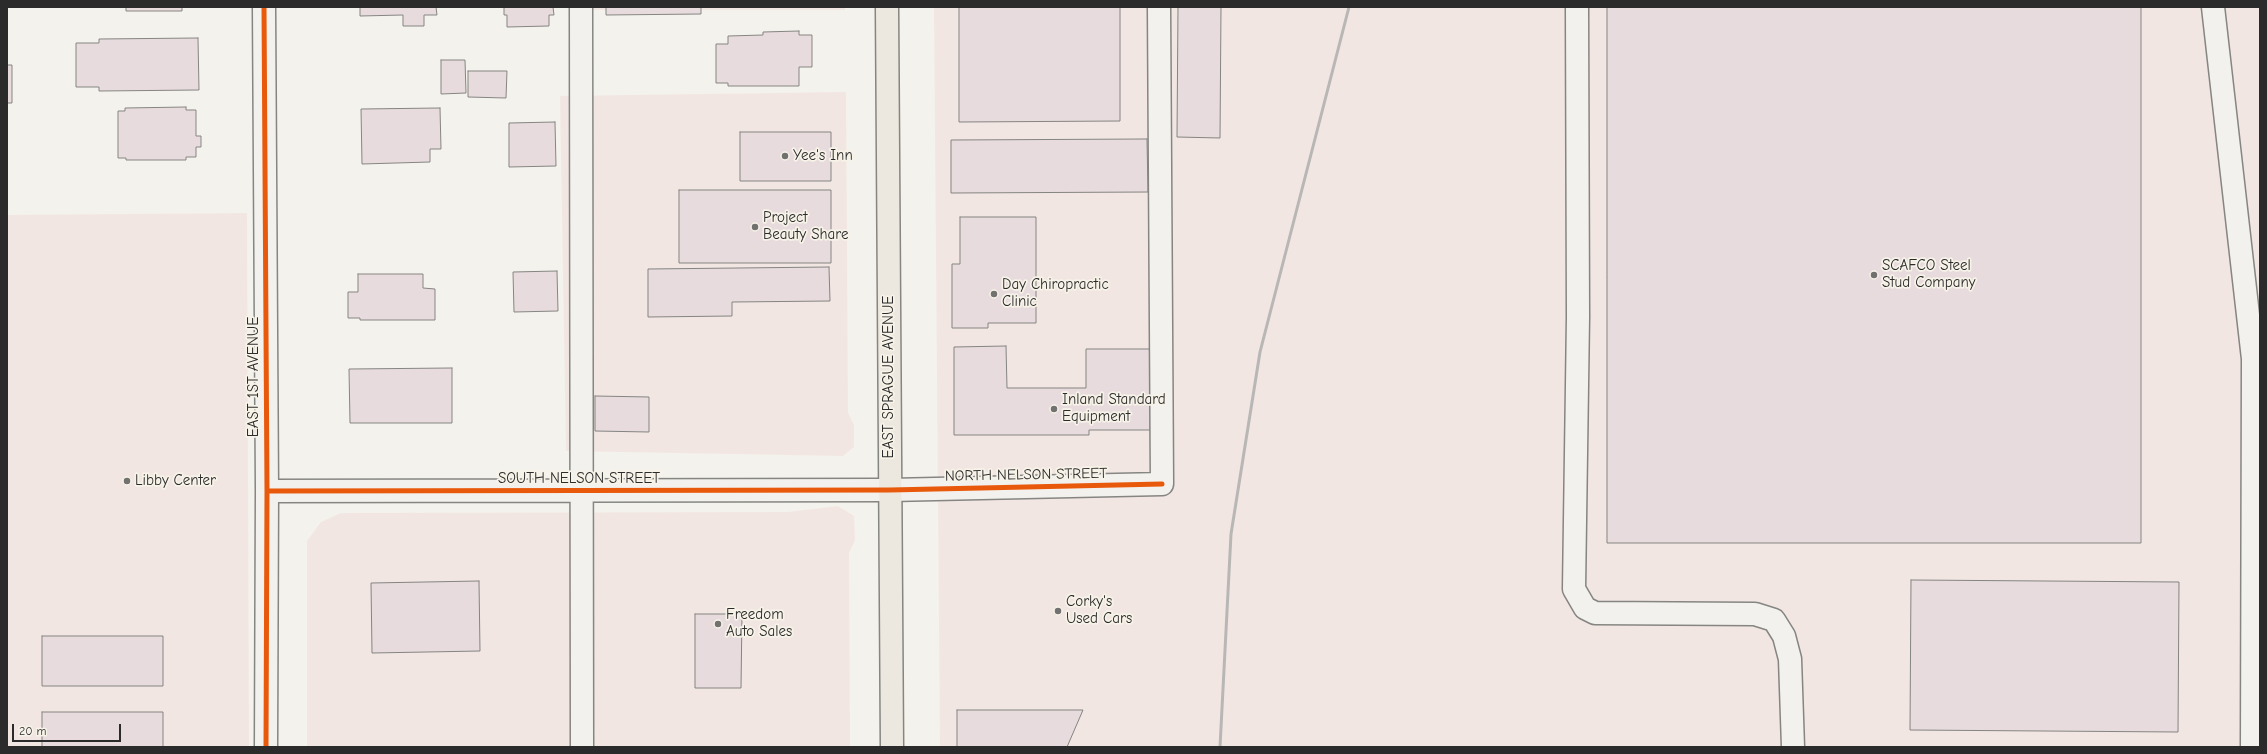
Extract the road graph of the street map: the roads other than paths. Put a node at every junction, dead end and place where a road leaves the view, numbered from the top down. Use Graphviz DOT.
graph roads {
  1 [pos="264,7"];
  2 [pos="581,7"];
  3 [pos="887,7"];
  4 [pos="1159,7"];
  5 [pos="1577,7"];
  6 [pos="2213,7"];
  7 [pos="890,490"];
  8 [pos="267,491"];
  9 [pos="580,491"];
  10 [pos="266,747"];
  11 [pos="582,747"];
  12 [pos="892,747"];
  13 [pos="1793,747"];
  14 [pos="2252,747"];
  1 -- 8 [label="street, EAST 1ST AVENUE"];
  2 -- 9 [label="street"];
  3 -- 7 [label="main road, EAST SPRAGUE AVENUE"];
  4 -- 7 [label="street, NORTH NELSON STREET"];
  5 -- 13 [label="street"];
  6 -- 14 [label="street"];
  7 -- 9 [label="street, SOUTH NELSON STREET"];
  7 -- 12 [label="main road, EAST SPRAGUE AVENUE"];
  8 -- 9 [label="street, SOUTH NELSON STREET"];
  8 -- 10 [label="street, EAST 1ST AVENUE"];
  9 -- 11 [label="street"];
}
